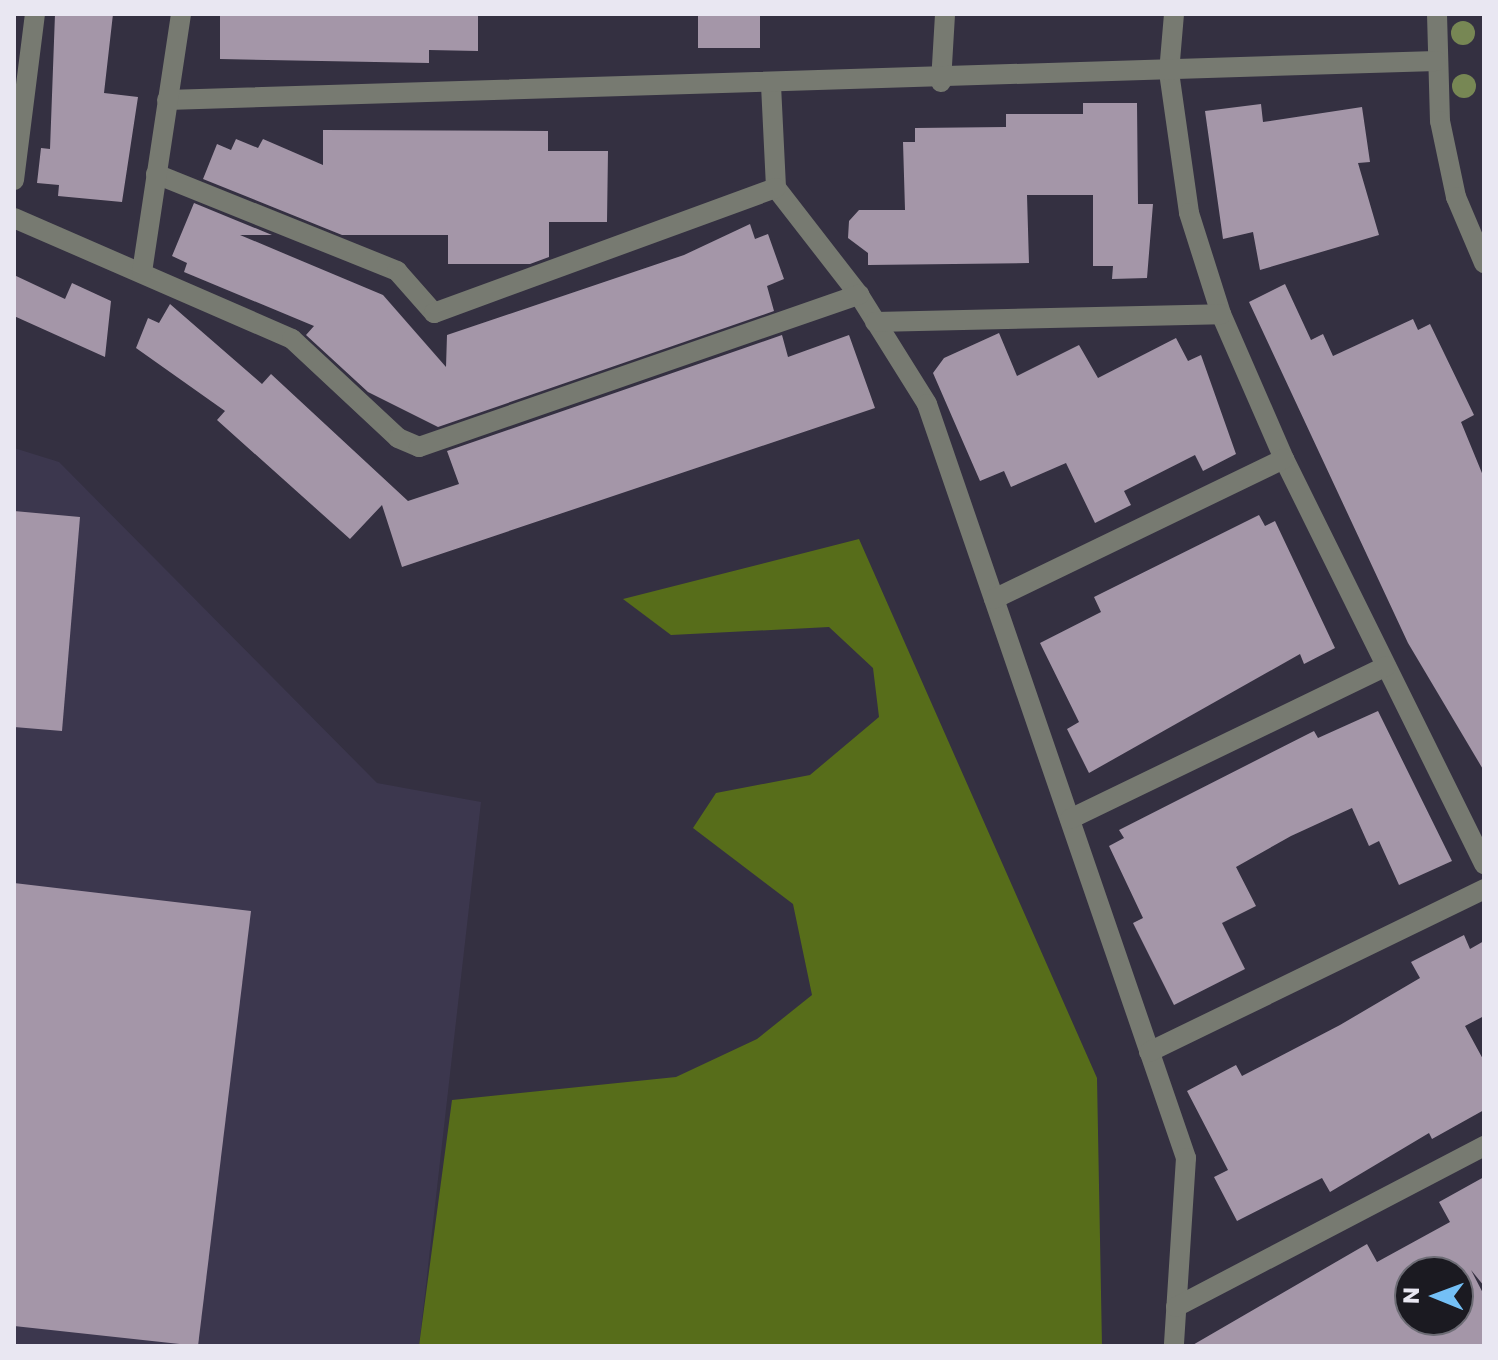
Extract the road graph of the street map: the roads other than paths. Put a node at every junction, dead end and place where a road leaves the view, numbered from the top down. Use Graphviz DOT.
graph roads {
  1 [pos="35,14"];
  2 [pos="181,14"];
  3 [pos="945,14"];
  4 [pos="1174,14"];
  5 [pos="1437,14"];
  6 [pos="1436,61"];
  7 [pos="1169,72"];
  8 [pos="941,82"];
  9 [pos="771,85"];
  10 [pos="167,100"];
  11 [pos="156,174"];
  12 [pos="14,180"];
  13 [pos="776,188"];
  14 [pos="14,218"];
  15 [pos="1484,263"];
  16 [pos="142,272"];
  17 [pos="859,295"];
  18 [pos="1221,314"];
  19 [pos="875,322"];
  20 [pos="1284,459"];
  21 [pos="994,599"];
  22 [pos="1386,666"];
  23 [pos="1070,819"];
  24 [pos="1484,864"];
  25 [pos="1484,889"];
  26 [pos="1149,1052"];
  27 [pos="1484,1146"];
  28 [pos="1176,1307"];
  29 [pos="1174,1346"];
  1 -- 12 [label="street"];
  2 -- 10 [label="street"];
  3 -- 8 [label="street"];
  4 -- 7 [label="street"];
  5 -- 6 [label="street"];
  6 -- 7 [label="street"];
  6 -- 15 [label="street"];
  7 -- 8 [label="street"];
  7 -- 18 [label="street"];
  8 -- 9 [label="street"];
  9 -- 10 [label="street"];
  9 -- 13 [label="street"];
  10 -- 11 [label="street"];
  11 -- 13 [label="street"];
  11 -- 16 [label="street"];
  13 -- 17 [label="street"];
  14 -- 16 [label="street"];
  16 -- 17 [label="street"];
  17 -- 19 [label="street"];
  18 -- 19 [label="street"];
  18 -- 20 [label="street"];
  19 -- 21 [label="street"];
  20 -- 21 [label="street"];
  20 -- 22 [label="street"];
  21 -- 23 [label="street"];
  22 -- 23 [label="street"];
  22 -- 24 [label="street"];
  23 -- 26 [label="street"];
  25 -- 26 [label="street"];
  26 -- 28 [label="street"];
  27 -- 28 [label="street"];
  28 -- 29 [label="street"];
}
